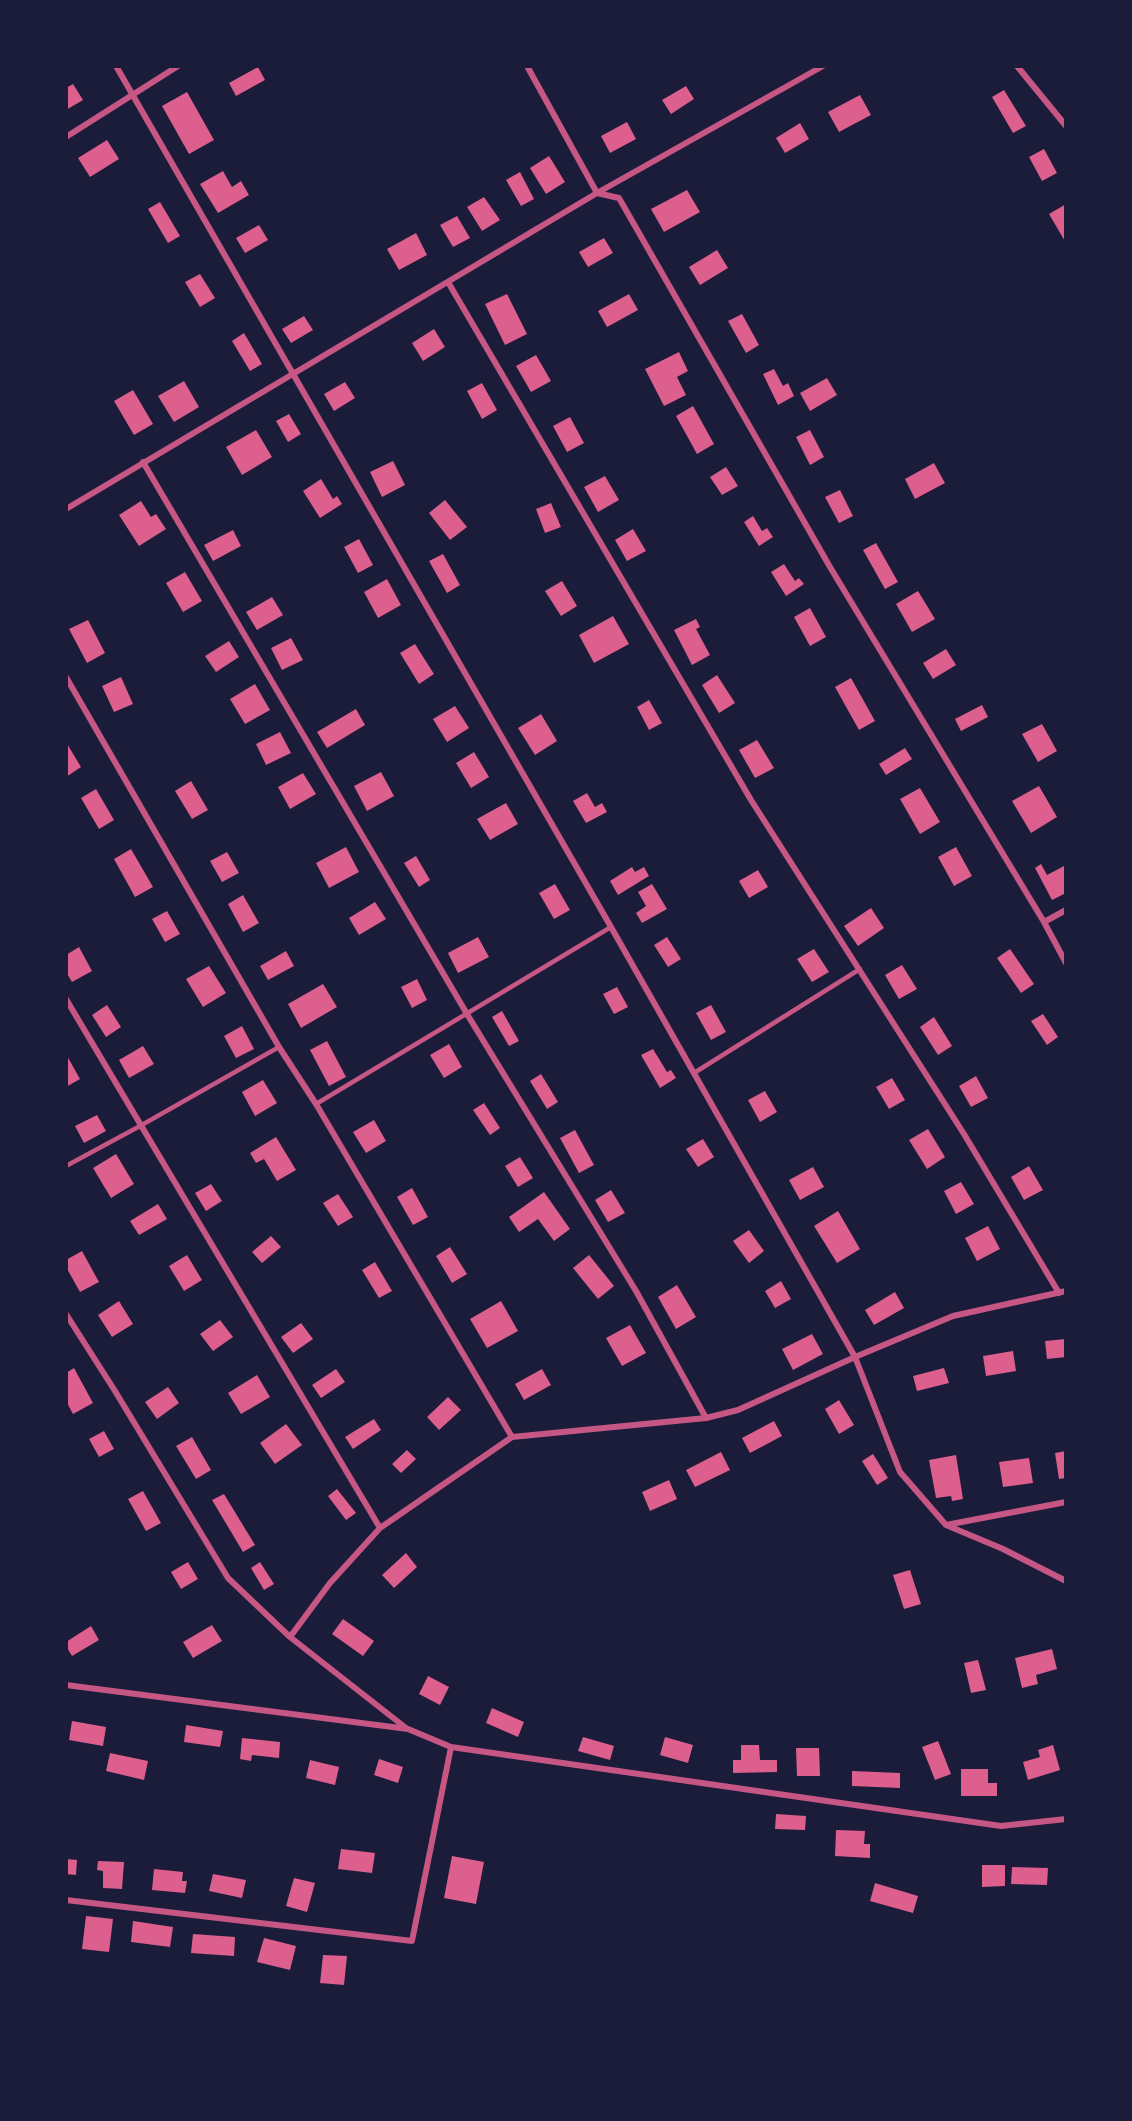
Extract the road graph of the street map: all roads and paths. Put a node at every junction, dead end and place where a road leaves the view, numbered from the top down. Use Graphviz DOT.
graph roads {
  1 [pos="116,66"];
  2 [pos="178,66"];
  3 [pos="527,66"];
  4 [pos="823,66"];
  5 [pos="1017,66"];
  6 [pos="133,93"];
  7 [pos="1066,126"];
  8 [pos="66,137"];
  9 [pos="597,193"];
  10 [pos="448,282"];
  11 [pos="293,374"];
  12 [pos="143,462"];
  13 [pos="66,509"];
  14 [pos="66,676"];
  15 [pos="1066,910"];
  16 [pos="1044,922"];
  17 [pos="611,927"];
  18 [pos="1066,963"];
  19 [pos="860,969"];
  20 [pos="66,999"];
  21 [pos="467,1014"];
  22 [pos="279,1047"];
  23 [pos="694,1073"];
  24 [pos="316,1104"];
  25 [pos="140,1126"];
  26 [pos="66,1166"];
  27 [pos="1063,1292"];
  28 [pos="66,1314"];
  29 [pos="855,1357"];
  30 [pos="706,1418"];
  31 [pos="512,1437"];
  32 [pos="1066,1503"];
  33 [pos="946,1525"];
  34 [pos="380,1528"];
  35 [pos="1066,1581"];
  36 [pos="290,1637"];
  37 [pos="66,1685"];
  38 [pos="408,1729"];
  39 [pos="451,1747"];
  40 [pos="1066,1819"];
  41 [pos="66,1900"];
  1 -- 6 [label="street"];
  2 -- 6 [label="street"];
  3 -- 9 [label="street"];
  4 -- 9 [label="street"];
  5 -- 7 [label="street"];
  6 -- 8 [label="street"];
  6 -- 11 [label="street"];
  9 -- 10 [label="street"];
  9 -- 16 [label="street"];
  10 -- 11 [label="street"];
  10 -- 19 [label="street"];
  11 -- 12 [label="street"];
  11 -- 17 [label="street"];
  12 -- 13 [label="street"];
  12 -- 21 [label="street"];
  14 -- 22 [label="street"];
  15 -- 16 [label="street"];
  16 -- 18 [label="street"];
  17 -- 21 [label="lane"];
  17 -- 23 [label="street"];
  19 -- 23 [label="lane"];
  19 -- 27 [label="street"];
  20 -- 25 [label="street"];
  21 -- 24 [label="lane"];
  21 -- 30 [label="street"];
  22 -- 24 [label="street"];
  22 -- 25 [label="lane"];
  23 -- 29 [label="street"];
  24 -- 31 [label="street"];
  25 -- 26 [label="lane"];
  25 -- 34 [label="street"];
  27 -- 29 [label="street"];
  28 -- 36 [label="street"];
  29 -- 30 [label="street"];
  29 -- 33 [label="street"];
  30 -- 31 [label="street"];
  31 -- 34 [label="street"];
  32 -- 33 [label="street"];
  33 -- 35 [label="street"];
  34 -- 36 [label="street"];
  36 -- 38 [label="street"];
  37 -- 38 [label="street"];
  38 -- 39 [label="street"];
  39 -- 40 [label="street"];
  39 -- 41 [label="street"];
}
